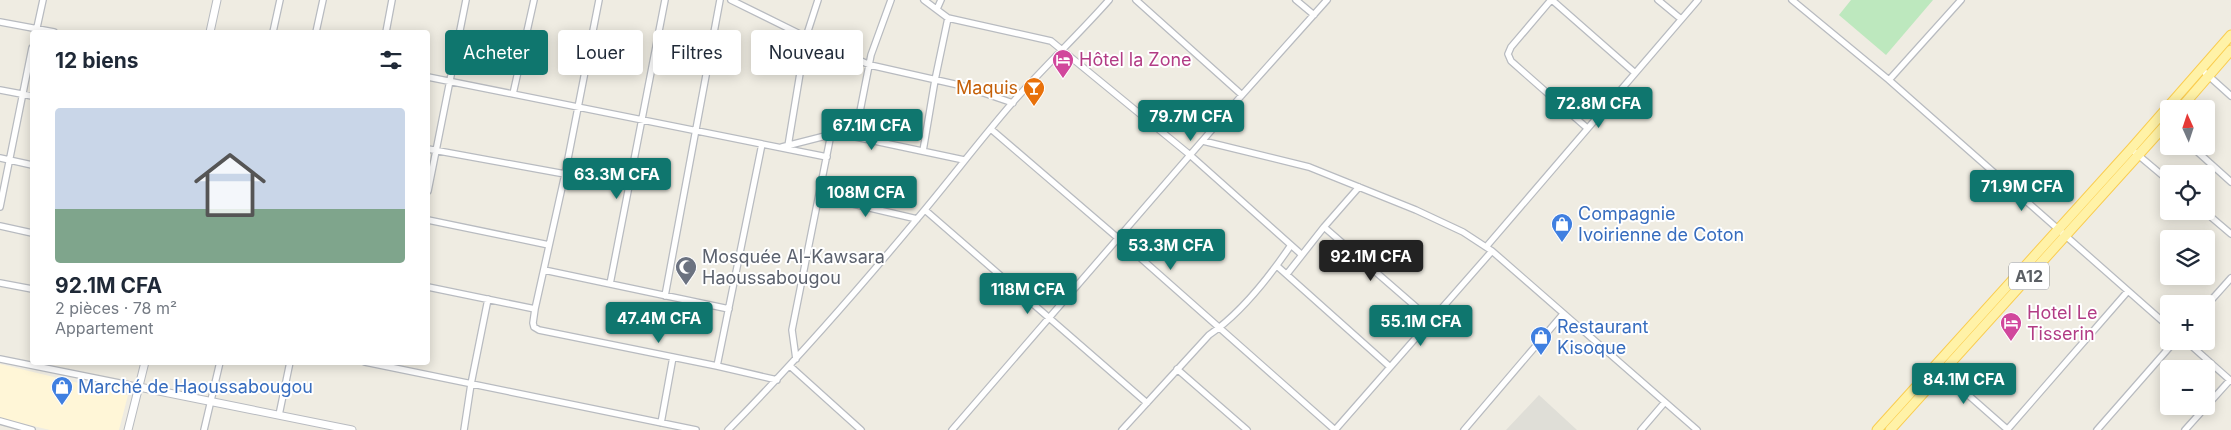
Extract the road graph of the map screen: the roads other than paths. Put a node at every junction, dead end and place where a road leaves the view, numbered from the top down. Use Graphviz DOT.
graph roads {
  1 [pos="43,0"];
  2 [pos="217,0"];
  3 [pos="280,0"];
  4 [pos="323,0"];
  5 [pos="392,0"];
  6 [pos="466,0"];
  7 [pos="534,0"];
  8 [pos="599,0"];
  9 [pos="665,0"];
  10 [pos="720,0"];
  11 [pos="731,0"];
  12 [pos="746,0"];
  13 [pos="818,0"];
  14 [pos="891,0"];
  15 [pos="924,0"];
  16 [pos="941,0"];
  17 [pos="1109,0"];
  18 [pos="1136,0"];
  19 [pos="1296,0"];
  20 [pos="1327,0"];
  21 [pos="1552,0"];
  22 [pos="1658,0"];
  23 [pos="1698,0"];
  24 [pos="1792,0"];
  25 [pos="1961,0"];
  26 [pos="744,7"];
  27 [pos="937,9"];
  28 [pos="1314,15"];
  29 [pos="948,18"];
  30 [pos="1681,20"];
  31 [pos="0,22"];
  32 [pos="32,30"];
  33 [pos="36,30"];
  34 [pos="210,30"];
  35 [pos="273,30"];
  36 [pos="316,30"];
  37 [pos="386,30"];
  38 [pos="792,30"];
  39 [pos="808,30"];
  40 [pos="2231,35"];
  41 [pos="1064,50"];
  42 [pos="2231,50"];
  43 [pos="30,57"];
  44 [pos="863,61"];
  45 [pos="870,64"];
  46 [pos="2201,69"];
  47 [pos="1634,72"];
  48 [pos="800,75"];
  49 [pos="2209,75"];
  50 [pos="430,77"];
  51 [pos="935,80"];
  52 [pos="1889,80"];
  53 [pos="451,81"];
  54 [pos="0,90"];
  55 [pos="22,94"];
  56 [pos="513,94"];
  57 [pos="1242,95"];
  58 [pos="30,96"];
  59 [pos="2231,96"];
  60 [pos="2188,100"];
  61 [pos="1013,103"];
  62 [pos="579,106"];
  63 [pos="643,120"];
  64 [pos="1587,128"];
  65 [pos="697,130"];
  66 [pos="992,130"];
  67 [pos="2160,131"];
  68 [pos="831,134"];
  69 [pos="855,137"];
  70 [pos="1203,141"];
  71 [pos="762,144"];
  72 [pos="788,146"];
  73 [pos="780,148"];
  74 [pos="430,149"];
  75 [pos="436,150"];
  76 [pos="923,151"];
  77 [pos="2135,152"];
  78 [pos="1190,155"];
  79 [pos="2201,155"];
  80 [pos="827,157"];
  81 [pos="0,158"];
  82 [pos="10,160"];
  83 [pos="964,160"];
  84 [pos="30,165"];
  85 [pos="2160,173"];
  86 [pos="565,174"];
  87 [pos="430,182"];
  88 [pos="2231,182"];
  89 [pos="1359,187"];
  90 [pos="819,196"];
  91 [pos="0,207"];
  92 [pos="925,210"];
  93 [pos="917,219"];
  94 [pos="430,220"];
  95 [pos="2215,220"];
  96 [pos="0,226"];
  97 [pos="1324,227"];
  98 [pos="2058,230"];
  99 [pos="30,232"];
  100 [pos="2231,234"];
  101 [pos="2065,236"];
  102 [pos="1118,239"];
  103 [pos="549,245"];
  104 [pos="1291,245"];
  105 [pos="1489,249"];
  106 [pos="1301,254"];
  107 [pos="1277,266"];
  108 [pos="544,270"];
  109 [pos="1287,274"];
  110 [pos="2231,278"];
  111 [pos="0,283"];
  112 [pos="610,284"];
  113 [pos="430,287"];
  114 [pos="30,290"];
  115 [pos="2128,292"];
  116 [pos="665,296"];
  117 [pos="2215,296"];
  118 [pos="488,299"];
  119 [pos="536,309"];
  120 [pos="729,309"];
  121 [pos="1563,314"];
  122 [pos="1049,319"];
  123 [pos="2160,319"];
  124 [pos="1431,320"];
  125 [pos="1220,329"];
  126 [pos="2168,350"];
  127 [pos="2196,350"];
  128 [pos="673,357"];
  129 [pos="0,359"];
  130 [pos="796,359"];
  131 [pos="144,365"];
  132 [pos="219,365"];
  133 [pos="289,365"];
  134 [pos="379,365"];
  135 [pos="1934,365"];
  136 [pos="717,366"];
  137 [pos="790,366"];
  138 [pos="1389,366"];
  139 [pos="1177,369"];
  140 [pos="1942,371"];
  141 [pos="777,380"];
  142 [pos="2231,381"];
  143 [pos="471,384"];
  144 [pos="139,387"];
  145 [pos="212,402"];
  146 [pos="1665,402"];
  147 [pos="1147,403"];
  148 [pos="279,415"];
  149 [pos="0,421"];
  150 [pos="661,423"];
  151 [pos="339,428"];
  152 [pos="32,430"];
  153 [pos="128,430"];
  154 [pos="204,430"];
  155 [pos="352,430"];
  156 [pos="464,430"];
  157 [pos="696,430"];
  158 [pos="728,430"];
  159 [pos="861,430"];
  160 [pos="952,430"];
  161 [pos="1122,430"];
  162 [pos="1247,430"];
  163 [pos="1335,430"];
  164 [pos="1464,430"];
  165 [pos="1641,430"];
  166 [pos="1697,430"];
  167 [pos="1877,430"];
  168 [pos="1890,430"];
  169 [pos="2007,430"];
  170 [pos="2097,430"];
  171 [pos="2185,430"];
  1 -- 33 [label="street"];
  2 -- 34 [label="street"];
  3 -- 35 [label="street"];
  4 -- 36 [label="street"];
  5 -- 37 [label="street"];
  6 -- 53 [label="street"];
  7 -- 56 [label="street"];
  8 -- 62 [label="street"];
  9 -- 63 [label="street"];
  10 -- 65 [label="street"];
  11 -- 26 [label="street"];
  12 -- 26 [label="street"];
  13 -- 39 [label="street"];
  14 -- 45 [label="street"];
  15 -- 27 [label="street"];
  16 -- 27 [label="street"];
  17 -- 41 [label="street"];
  18 -- 57 [label="street"];
  19 -- 28 [label="street"];
  20 -- 28 [label="street"];
  21 -- 47 [label="street"];
  21 -- 64 [label="street"];
  22 -- 30 [label="street"];
  23 -- 30 [label="street"];
  24 -- 52 [label="street"];
  25 -- 52 [label="street"];
  26 -- 38 [label="street"];
  27 -- 29 [label="street"];
  28 -- 57 [label="street"];
  29 -- 41 [label="street"];
  29 -- 51 [label="street"];
  30 -- 47 [label="street"];
  31 -- 32 [label="street"];
  40 -- 46 [label="main road, A12"];
  41 -- 61 [label="street"];
  41 -- 78 [label="street"];
  42 -- 49 [label="main road"];
  43 -- 55 [label="street"];
  44 -- 45 [label="street"];
  45 -- 51 [label="street"];
  45 -- 69 [label="street"];
  46 -- 49 [label="street"];
  46 -- 77 [label="main road, A12"];
  47 -- 64 [label="street"];
  48 -- 72 [label="street"];
  49 -- 59 [label="street"];
  49 -- 60 [label="main road"];
  50 -- 53 [label="street"];
  51 -- 61 [label="street"];
  51 -- 76 [label="street"];
  52 -- 98 [label="street"];
  53 -- 56 [label="street"];
  53 -- 75 [label="street"];
  54 -- 55 [label="street"];
  55 -- 58 [label="street"];
  55 -- 82 [label="street"];
  56 -- 62 [label="street"];
  57 -- 70 [label="street"];
  61 -- 66 [label="street"];
  62 -- 63 [label="street"];
  62 -- 86 [label="street"];
  63 -- 65 [label="street"];
  63 -- 112 [label="street"];
  64 -- 105 [label="street"];
  65 -- 71 [label="street"];
  65 -- 116 [label="street"];
  66 -- 83 [label="street"];
  66 -- 102 [label="street"];
  67 -- 77 [label="main road, A12"];
  68 -- 69 [label="street"];
  68 -- 72 [label="street"];
  68 -- 80 [label="street"];
  69 -- 76 [label="street"];
  70 -- 78 [label="street"];
  70 -- 89 [label="street"];
  71 -- 73 [label="street"];
  71 -- 120 [label="street"];
  72 -- 73 [label="street"];
  73 -- 80 [label="street"];
  74 -- 75 [label="street"];
  75 -- 86 [label="street"];
  75 -- 87 [label="street"];
  76 -- 83 [label="street"];
  77 -- 85 [label="street"];
  77 -- 98 [label="main road, A12"];
  77 -- 101 [label="main road, A12"];
  78 -- 102 [label="street"];
  78 -- 104 [label="street"];
  79 -- 88 [label="street"];
  80 -- 90 [label="street"];
  81 -- 82 [label="street"];
  82 -- 84 [label="street"];
  82 -- 91 [label="street"];
  83 -- 92 [label="street"];
  86 -- 103 [label="street"];
  89 -- 97 [label="street"];
  89 -- 105 [label="street"];
  90 -- 93 [label="street"];
  90 -- 130 [label="street"];
  92 -- 93 [label="street"];
  92 -- 122 [label="street"];
  93 -- 130 [label="street"];
  94 -- 103 [label="street"];
  95 -- 100 [label="street"];
  96 -- 99 [label="street"];
  97 -- 106 [label="street"];
  97 -- 124 [label="street"];
  98 -- 101 [label="street"];
  98 -- 135 [label="main road, A12"];
  101 -- 115 [label="street"];
  101 -- 140 [label="main road, A12"];
  102 -- 122 [label="street"];
  102 -- 125 [label="street"];
  103 -- 108 [label="street"];
  104 -- 106 [label="street"];
  104 -- 107 [label="street"];
  105 -- 121 [label="street"];
  105 -- 124 [label="street"];
  106 -- 109 [label="street"];
  107 -- 109 [label="street"];
  107 -- 125 [label="street"];
  108 -- 112 [label="street"];
  108 -- 119 [label="street"];
  109 -- 138 [label="street"];
  110 -- 117 [label="street"];
  111 -- 114 [label="street"];
  112 -- 116 [label="street"];
  113 -- 118 [label="street"];
  115 -- 123 [label="street"];
  115 -- 169 [label="street"];
  116 -- 120 [label="street"];
  118 -- 119 [label="street"];
  118 -- 143 [label="street"];
  119 -- 128 [label="street"];
  120 -- 136 [label="street"];
  121 -- 146 [label="street"];
  121 -- 164 [label="street"];
  122 -- 147 [label="street"];
  122 -- 160 [label="street"];
  124 -- 138 [label="street"];
  125 -- 139 [label="street"];
  125 -- 163 [label="street"];
  126 -- 170 [label="street"];
  127 -- 142 [label="street"];
  128 -- 136 [label="street"];
  128 -- 150 [label="street"];
  129 -- 144 [label="street"];
  130 -- 137 [label="street"];
  131 -- 144 [label="street"];
  132 -- 145 [label="street"];
  133 -- 148 [label="street"];
  134 -- 143 [label="street"];
  135 -- 140 [label="street"];
  135 -- 167 [label="main road, A12"];
  136 -- 141 [label="street"];
  137 -- 141 [label="street"];
  137 -- 159 [label="street"];
  138 -- 163 [label="street"];
  139 -- 147 [label="street"];
  139 -- 162 [label="street"];
  140 -- 168 [label="main road, A12"];
  140 -- 169 [label="street"];
  141 -- 158 [label="street"];
  142 -- 171 [label="street"];
  143 -- 150 [label="street"];
  143 -- 156 [label="street"];
  144 -- 145 [label="street"];
  144 -- 153 [label="street"];
  145 -- 148 [label="street"];
  145 -- 154 [label="street"];
  146 -- 165 [label="street"];
  146 -- 166 [label="street"];
  147 -- 161 [label="street"];
  148 -- 151 [label="street"];
  149 -- 152 [label="street"];
  150 -- 157 [label="street"];
  151 -- 155 [label="street"];
}
